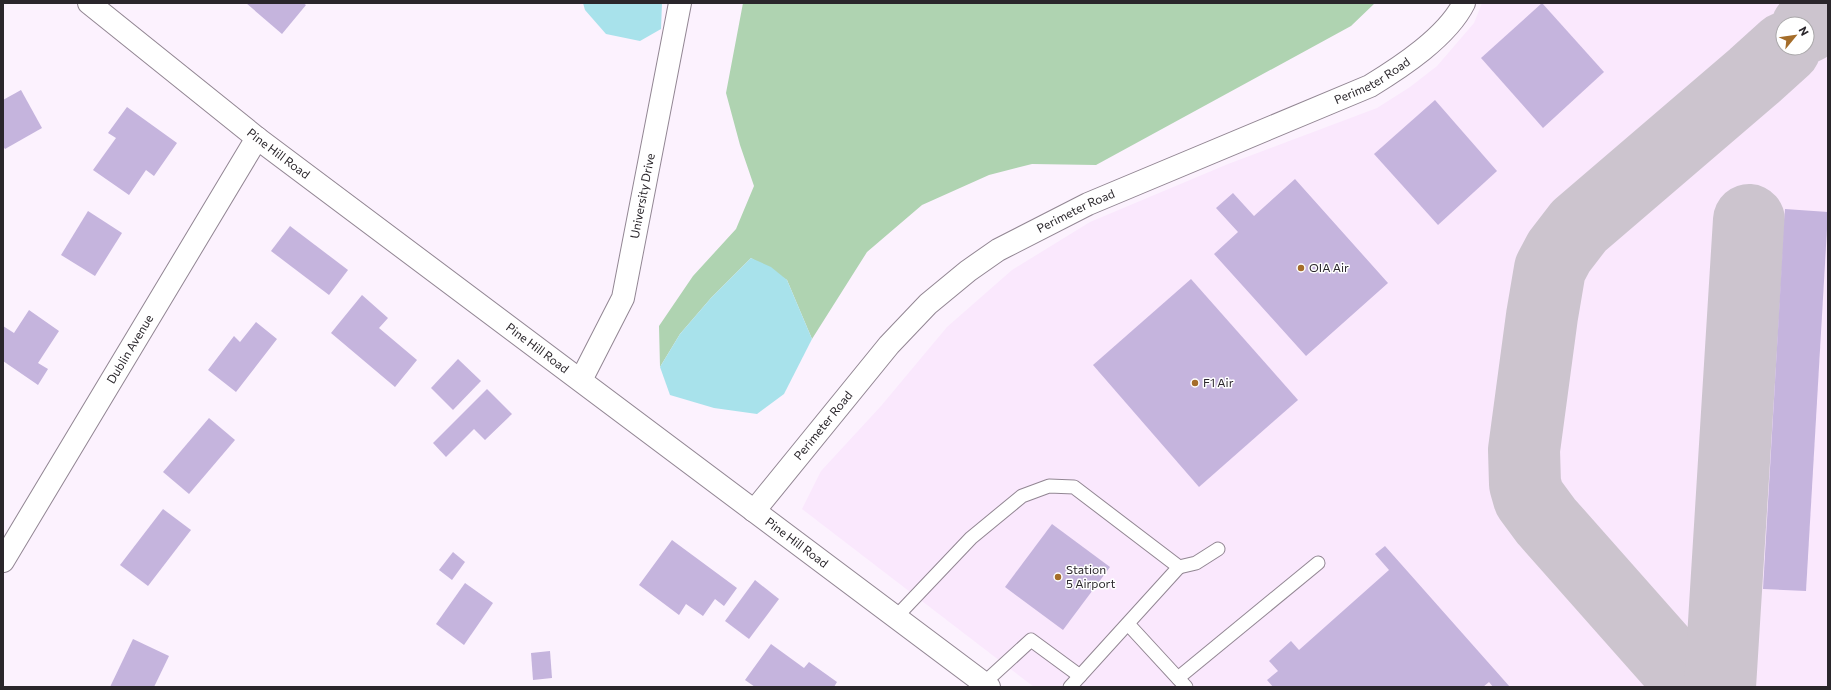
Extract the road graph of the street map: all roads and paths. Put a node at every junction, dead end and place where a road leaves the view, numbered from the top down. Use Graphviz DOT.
graph roads {
  1 [pos="89,3"];
  2 [pos="680,3"];
  3 [pos="1464,3"];
  4 [pos="257,138"];
  5 [pos="581,380"];
  6 [pos="754,511"];
  7 [pos="1218,549"];
  8 [pos="3,561"];
  9 [pos="1318,563"];
  10 [pos="1179,567"];
  11 [pos="896,617"];
  12 [pos="1128,624"];
  13 [pos="1080,676"];
  14 [pos="1182,682"];
  15 [pos="987,685"];
  16 [pos="1070,687"];
  1 -- 4 [label="street, Pine Hill Road"];
  2 -- 5 [label="street, University Drive"];
  3 -- 6 [label="street, Perimeter Road"];
  4 -- 5 [label="street, Pine Hill Road"];
  4 -- 8 [label="street, Dublin Avenue"];
  5 -- 6 [label="street, Pine Hill Road"];
  6 -- 11 [label="street, Pine Hill Road"];
  7 -- 10 [label="lane"];
  9 -- 14 [label="lane"];
  10 -- 11 [label="lane"];
  10 -- 12 [label="lane"];
  11 -- 15 [label="street, Pine Hill Road"];
  12 -- 13 [label="lane"];
  12 -- 14 [label="lane"];
  13 -- 15 [label="lane"];
  13 -- 16 [label="lane"];
}
